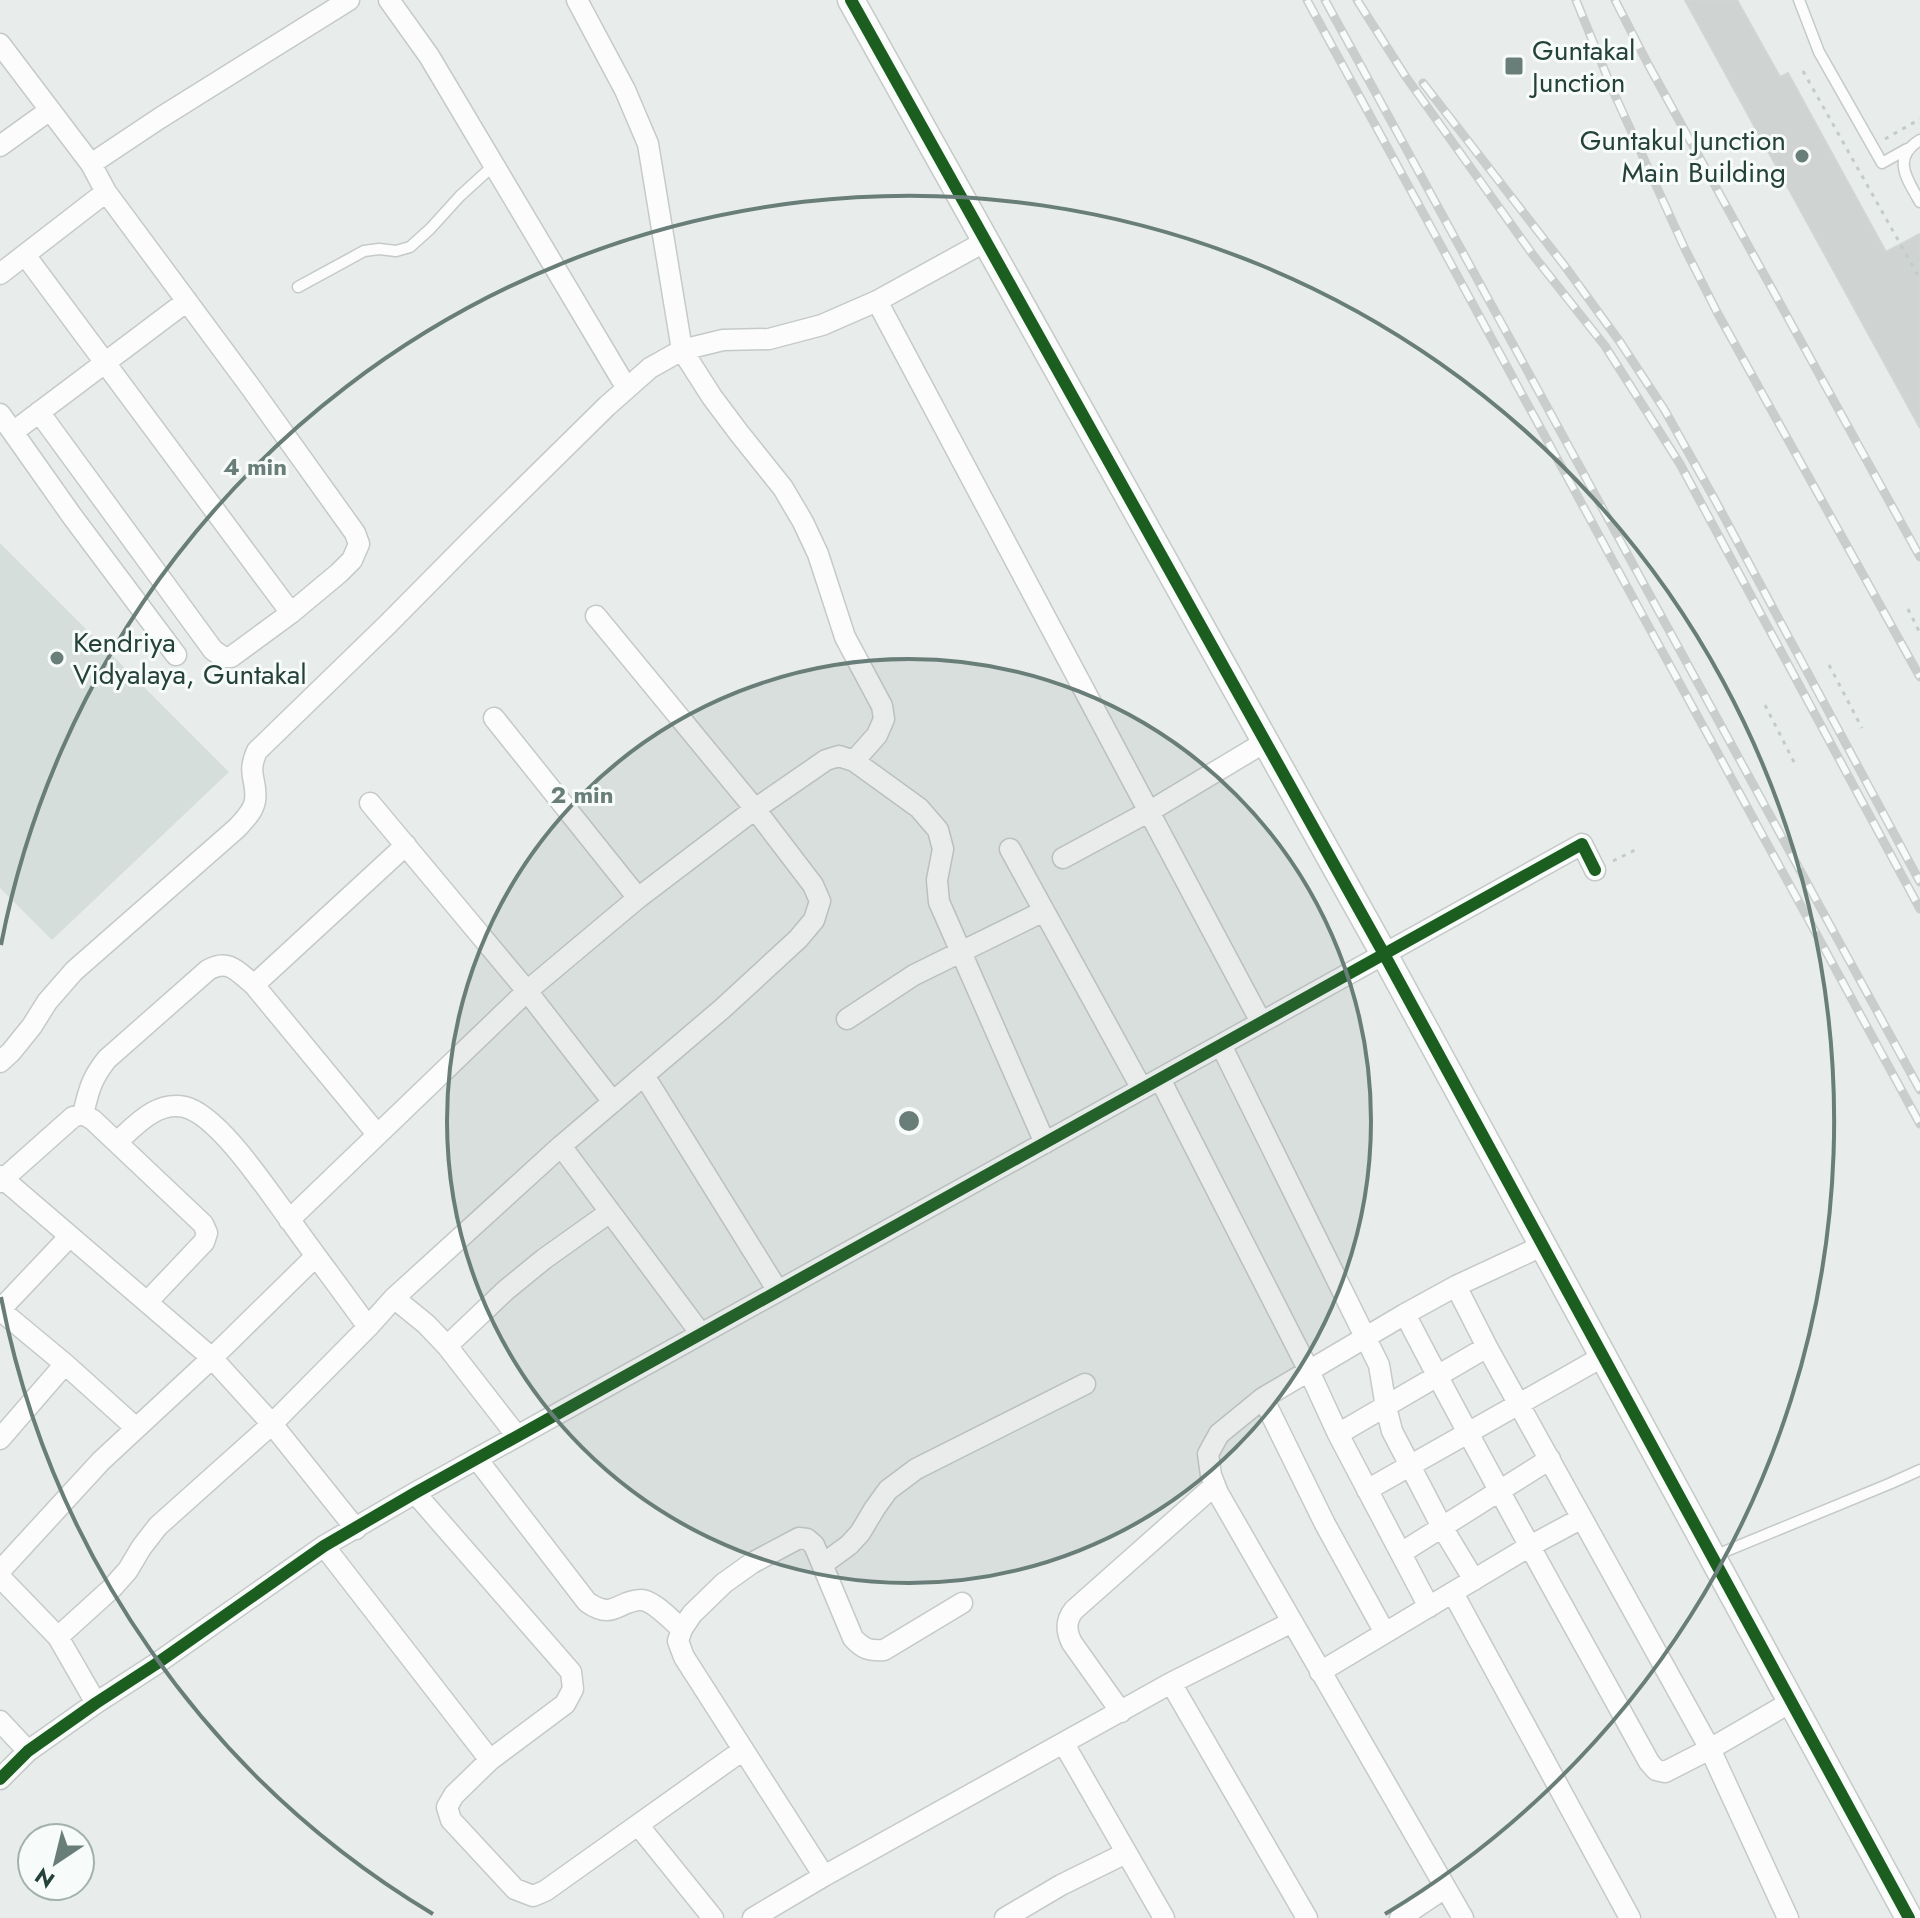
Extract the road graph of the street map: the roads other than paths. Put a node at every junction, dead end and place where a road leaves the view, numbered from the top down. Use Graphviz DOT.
graph roads {
  1 [pos="349,0"];
  2 [pos="389,0"];
  3 [pos="577,0"];
  4 [pos="851,0"];
  5 [pos="1799,0"];
  6 [pos="0,44"];
  7 [pos="50,110"];
  8 [pos="1920,140"];
  9 [pos="0,146"];
  10 [pos="1907,149"];
  11 [pos="91,164"];
  12 [pos="494,165"];
  13 [pos="106,192"];
  14 [pos="1920,202"];
  15 [pos="986,241"];
  16 [pos="25,255"];
  17 [pos="0,274"];
  18 [pos="298,287"];
  19 [pos="187,301"];
  20 [pos="877,301"];
  21 [pos="682,350"];
  22 [pos="105,362"];
  23 [pos="626,387"];
  24 [pos="39,412"];
  25 [pos="0,414"];
  26 [pos="13,432"];
  27 [pos="291,613"];
  28 [pos="596,616"];
  29 [pos="176,655"];
  30 [pos="494,718"];
  31 [pos="1265,742"];
  32 [pos="854,761"];
  33 [pos="370,803"];
  34 [pos="755,809"];
  35 [pos="1150,811"];
  36 [pos="406,845"];
  37 [pos="1010,849"];
  38 [pos="1063,858"];
  39 [pos="1595,870"];
  40 [pos="638,898"];
  41 [pos="1044,911"];
  42 [pos="961,951"];
  43 [pos="1384,954"];
  44 [pos="254,985"];
  45 [pos="527,991"];
  46 [pos="847,1019"];
  47 [pos="1261,1022"];
  48 [pos="1221,1045"];
  49 [pos="4,1052"];
  50 [pos="645,1077"];
  51 [pos="1160,1079"];
  52 [pos="1142,1089"];
  53 [pos="613,1102"];
  54 [pos="83,1114"];
  55 [pos="377,1134"];
  56 [pos="117,1142"];
  57 [pos="1045,1143"];
  58 [pos="561,1146"];
  59 [pos="1,1179"];
  60 [pos="610,1212"];
  61 [pos="289,1220"];
  62 [pos="70,1236"];
  63 [pos="1542,1246"];
  64 [pos="316,1256"];
  65 [pos="1456,1286"];
  66 [pos="778,1291"];
  67 [pos="394,1298"];
  68 [pos="148,1301"];
  69 [pos="0,1310"];
  70 [pos="1405,1314"];
  71 [pos="368,1327"];
  72 [pos="701,1334"];
  73 [pos="1365,1337"];
  74 [pos="447,1346"];
  75 [pos="1487,1347"];
  76 [pos="1602,1357"];
  77 [pos="212,1358"];
  78 [pos="65,1364"];
  79 [pos="1309,1371"];
  80 [pos="1437,1376"];
  81 [pos="1085,1384"];
  82 [pos="1263,1398"];
  83 [pos="1520,1405"];
  84 [pos="1386,1407"];
  85 [pos="272,1424"];
  86 [pos="136,1428"];
  87 [pos="1468,1433"];
  88 [pos="1338,1434"];
  89 [pos="517,1436"];
  90 [pos="0,1439"];
  91 [pos="477,1459"];
  92 [pos="1550,1459"];
  93 [pos="1409,1466"];
  94 [pos="1920,1470"];
  95 [pos="1215,1485"];
  96 [pos="1367,1490"];
  97 [pos="1500,1490"];
  98 [pos="415,1493"];
  99 [pos="1582,1518"];
  100 [pos="1442,1527"];
  101 [pos="356,1529"];
  102 [pos="324,1546"];
  103 [pos="1530,1546"];
  104 [pos="1401,1553"];
  105 [pos="1712,1556"];
  106 [pos="823,1564"];
  107 [pos="0,1574"];
  108 [pos="1474,1580"];
  109 [pos="1453,1593"];
  110 [pos="962,1603"];
  111 [pos="1429,1607"];
  112 [pos="1292,1622"];
  113 [pos="682,1629"];
  114 [pos="1385,1633"];
  115 [pos="58,1637"];
  116 [pos="1320,1672"];
  117 [pos="1171,1683"];
  118 [pos="1791,1702"];
  119 [pos="96,1703"];
  120 [pos="1121,1712"];
  121 [pos="0,1721"];
  122 [pos="1064,1744"];
  123 [pos="1710,1749"];
  124 [pos="743,1750"];
  125 [pos="28,1751"];
  126 [pos="490,1760"];
  127 [pos="0,1779"];
  128 [pos="638,1825"];
  129 [pos="1126,1853"];
  130 [pos="824,1876"];
  131 [pos="1445,1888"];
  132 [pos="1009,1917"];
  133 [pos="713,1918"];
  134 [pos="753,1918"];
  135 [pos="1164,1918"];
  136 [pos="1307,1918"];
  137 [pos="1400,1918"];
  138 [pos="1463,1918"];
  139 [pos="1630,1918"];
  140 [pos="1788,1918"];
  141 [pos="1909,1918"];
  1 -- 11 [label="street"];
  2 -- 12 [label="street"];
  3 -- 21 [label="street"];
  4 -- 15 [label="street"];
  5 -- 10 [label="lane"];
  6 -- 7 [label="street"];
  7 -- 9 [label="street"];
  7 -- 11 [label="street"];
  8 -- 10 [label="lane"];
  10 -- 14 [label="lane"];
  11 -- 13 [label="street"];
  12 -- 18 [label="lane"];
  12 -- 23 [label="street"];
  13 -- 16 [label="street"];
  13 -- 19 [label="street"];
  15 -- 20 [label="street"];
  15 -- 31 [label="street"];
  16 -- 17 [label="street"];
  16 -- 22 [label="street"];
  19 -- 22 [label="street"];
  19 -- 27 [label="street"];
  20 -- 21 [label="street"];
  20 -- 35 [label="street"];
  21 -- 23 [label="street"];
  21 -- 32 [label="street"];
  22 -- 24 [label="street"];
  22 -- 27 [label="street"];
  23 -- 49 [label="street"];
  24 -- 26 [label="street"];
  24 -- 27 [label="street"];
  25 -- 26 [label="street"];
  26 -- 29 [label="street"];
  28 -- 34 [label="street"];
  30 -- 40 [label="street"];
  31 -- 35 [label="street"];
  31 -- 43 [label="street"];
  32 -- 34 [label="street"];
  32 -- 42 [label="street"];
  33 -- 36 [label="street"];
  34 -- 40 [label="street"];
  34 -- 50 [label="street"];
  35 -- 38 [label="street"];
  35 -- 47 [label="street"];
  36 -- 44 [label="street"];
  36 -- 45 [label="street"];
  37 -- 41 [label="street"];
  39 -- 43 [label="street"];
  40 -- 45 [label="street"];
  41 -- 42 [label="street"];
  41 -- 52 [label="street"];
  42 -- 46 [label="street"];
  42 -- 57 [label="street"];
  43 -- 47 [label="street"];
  43 -- 63 [label="street"];
  44 -- 54 [label="street"];
  44 -- 55 [label="street"];
  45 -- 53 [label="street"];
  45 -- 55 [label="street"];
  47 -- 48 [label="street"];
  48 -- 51 [label="street"];
  48 -- 73 [label="street"];
  50 -- 53 [label="street"];
  50 -- 66 [label="street"];
  51 -- 52 [label="street"];
  51 -- 79 [label="street"];
  52 -- 57 [label="street"];
  53 -- 58 [label="street"];
  54 -- 56 [label="street"];
  54 -- 59 [label="street"];
  55 -- 61 [label="street"];
  56 -- 61 [label="street"];
  56 -- 68 [label="street"];
  57 -- 66 [label="street"];
  58 -- 60 [label="street"];
  58 -- 67 [label="street"];
  59 -- 62 [label="street"];
  60 -- 72 [label="street"];
  60 -- 74 [label="street"];
  61 -- 64 [label="street"];
  62 -- 68 [label="street"];
  62 -- 69 [label="street"];
  63 -- 65 [label="street"];
  63 -- 76 [label="street"];
  64 -- 71 [label="street"];
  64 -- 77 [label="street"];
  65 -- 70 [label="street"];
  65 -- 75 [label="street"];
  66 -- 72 [label="street"];
  67 -- 71 [label="street"];
  67 -- 74 [label="street"];
  68 -- 77 [label="street"];
  69 -- 78 [label="street"];
  70 -- 73 [label="street"];
  70 -- 80 [label="street"];
  71 -- 85 [label="street"];
  72 -- 89 [label="street"];
  73 -- 79 [label="street"];
  73 -- 84 [label="street"];
  74 -- 89 [label="street"];
  75 -- 80 [label="street"];
  75 -- 83 [label="street"];
  76 -- 83 [label="street"];
  76 -- 105 [label="street"];
  77 -- 85 [label="street"];
  77 -- 86 [label="street"];
  78 -- 86 [label="street"];
  78 -- 90 [label="street"];
  79 -- 82 [label="street"];
  79 -- 88 [label="street"];
  80 -- 84 [label="street"];
  80 -- 87 [label="street"];
  81 -- 106 [label="street"];
  82 -- 95 [label="street"];
  82 -- 114 [label="street"];
  83 -- 87 [label="street"];
  83 -- 92 [label="street"];
  84 -- 88 [label="street"];
  84 -- 93 [label="street"];
  85 -- 101 [label="street"];
  85 -- 115 [label="street"];
  86 -- 107 [label="street"];
  87 -- 93 [label="street"];
  87 -- 97 [label="street"];
  88 -- 96 [label="street"];
  89 -- 91 [label="street"];
  91 -- 98 [label="street"];
  91 -- 113 [label="street"];
  92 -- 97 [label="street"];
  92 -- 99 [label="street"];
  93 -- 96 [label="street"];
  93 -- 100 [label="street"];
  94 -- 105 [label="lane"];
  95 -- 112 [label="street"];
  95 -- 120 [label="street"];
  96 -- 104 [label="street"];
  97 -- 100 [label="street"];
  97 -- 103 [label="street"];
  98 -- 101 [label="street"];
  98 -- 126 [label="street"];
  99 -- 103 [label="street"];
  99 -- 123 [label="street"];
  100 -- 104 [label="street"];
  100 -- 108 [label="street"];
  101 -- 102 [label="street"];
  102 -- 119 [label="street"];
  102 -- 126 [label="street"];
  103 -- 108 [label="street"];
  103 -- 123 [label="street"];
  104 -- 111 [label="street"];
  105 -- 118 [label="street"];
  106 -- 110 [label="street"];
  106 -- 113 [label="street"];
  107 -- 115 [label="street"];
  108 -- 109 [label="street"];
  109 -- 111 [label="street"];
  109 -- 139 [label="street"];
  111 -- 114 [label="street"];
  112 -- 116 [label="street"];
  112 -- 117 [label="street"];
  113 -- 124 [label="street"];
  114 -- 116 [label="street"];
  115 -- 119 [label="street"];
  116 -- 131 [label="street"];
  117 -- 120 [label="street"];
  117 -- 136 [label="street"];
  118 -- 123 [label="street"];
  118 -- 141 [label="street"];
  119 -- 125 [label="street"];
  120 -- 122 [label="street"];
  121 -- 125 [label="street"];
  122 -- 129 [label="street"];
  122 -- 130 [label="street"];
  123 -- 140 [label="street"];
  124 -- 128 [label="street"];
  124 -- 130 [label="street"];
  125 -- 127 [label="street"];
  126 -- 128 [label="street"];
  128 -- 133 [label="street"];
  129 -- 132 [label="street"];
  129 -- 135 [label="street"];
  130 -- 134 [label="street"];
  131 -- 137 [label="street"];
  131 -- 138 [label="street"];
}
